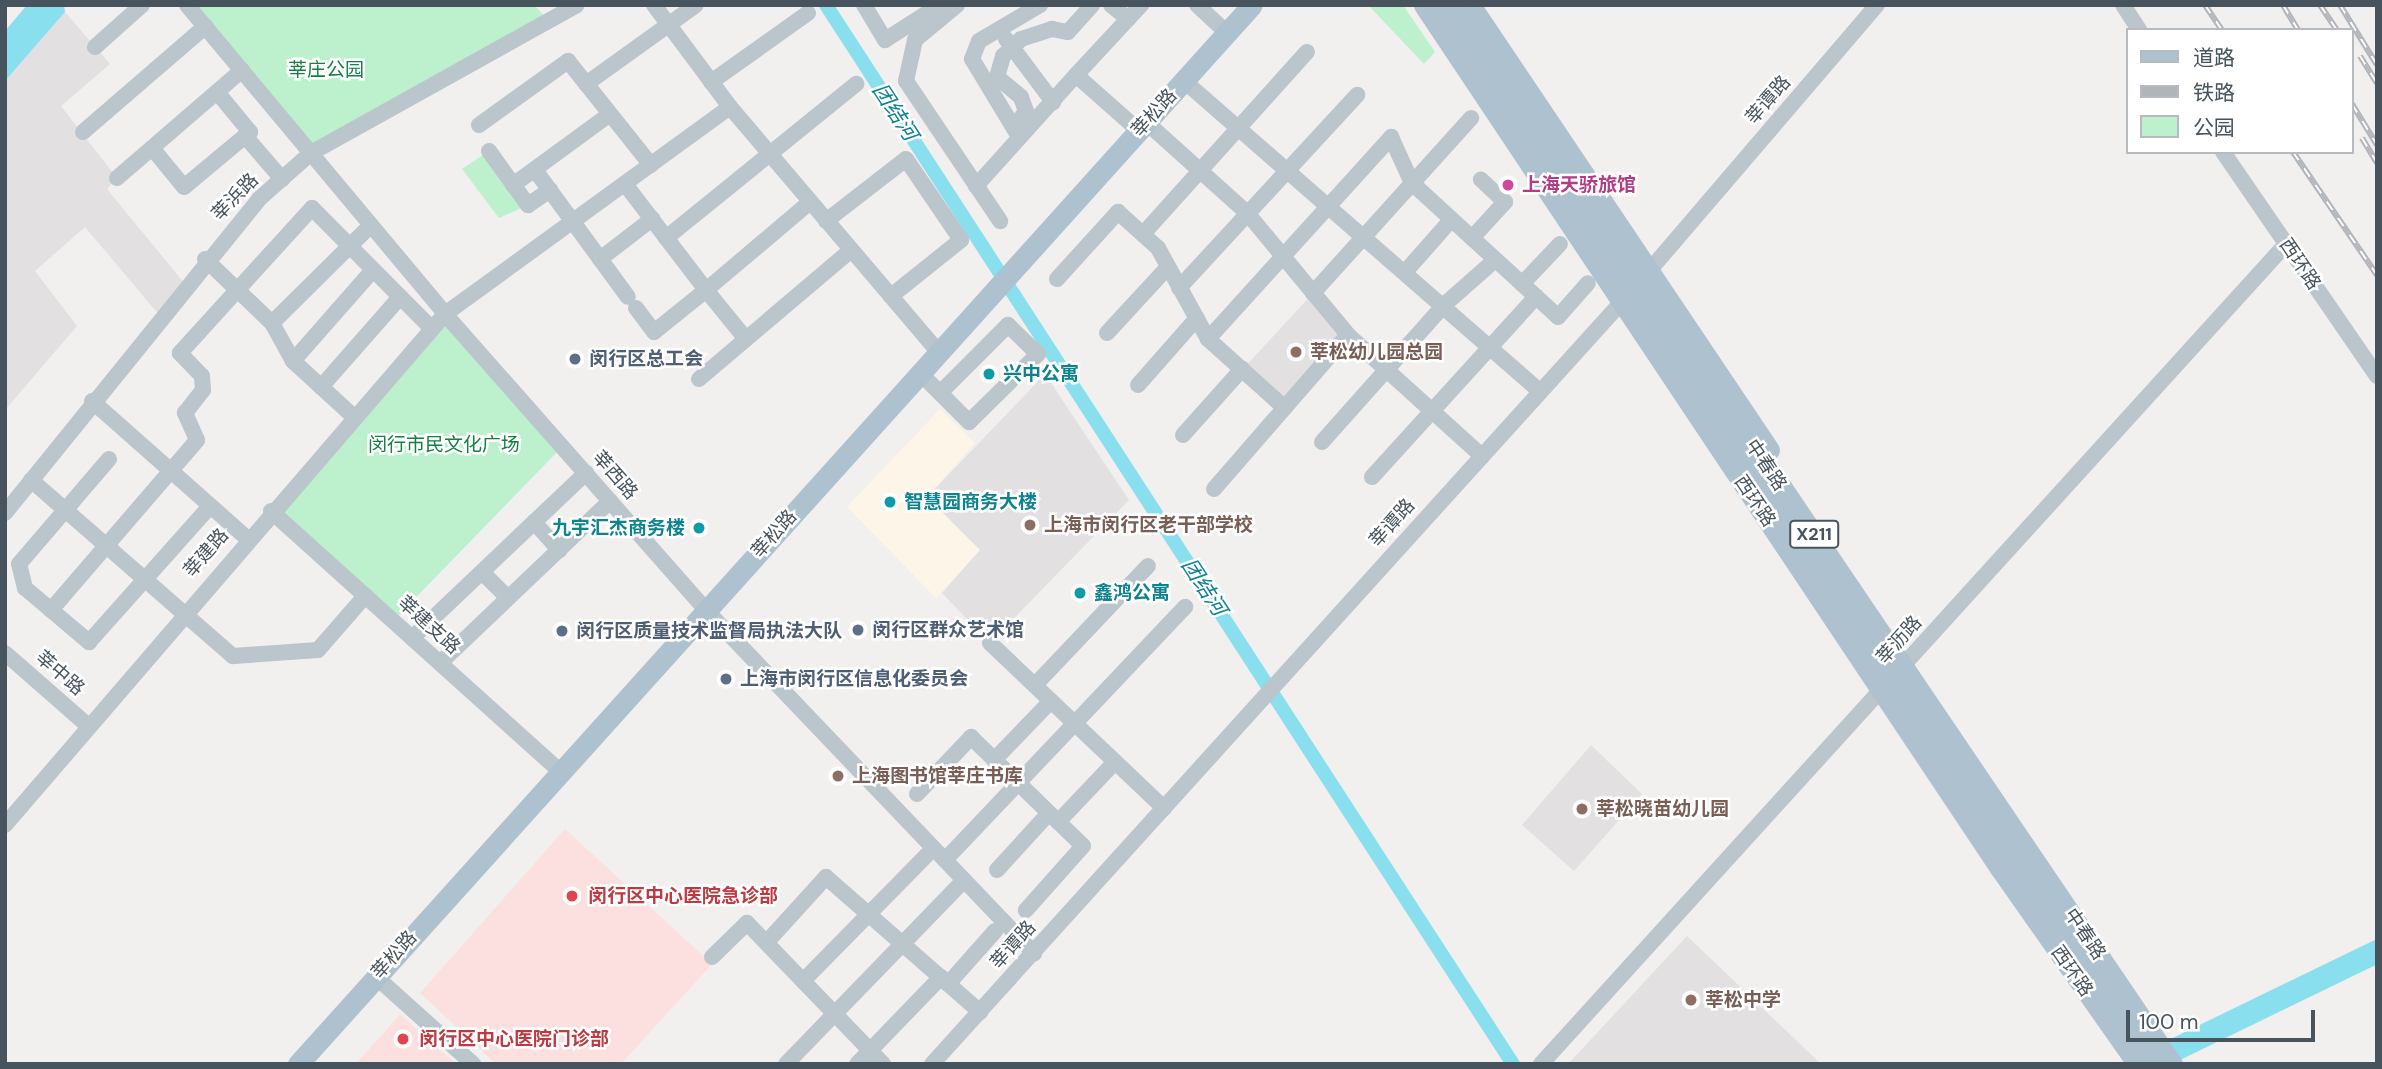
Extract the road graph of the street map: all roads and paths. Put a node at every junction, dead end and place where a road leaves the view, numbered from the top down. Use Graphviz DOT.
graph roads {
  1 [pos="142,5"];
  2 [pos="187,5"];
  3 [pos="577,5"];
  4 [pos="654,5"];
  5 [pos="696,5"];
  6 [pos="864,5"];
  7 [pos="939,5"];
  8 [pos="957,5"];
  9 [pos="1006,5"];
  10 [pos="1040,5"];
  11 [pos="1093,5"];
  12 [pos="1111,5"];
  13 [pos="1141,5"];
  14 [pos="1197,5"];
  15 [pos="1252,5"];
  16 [pos="1424,5"];
  17 [pos="1437,5"];
  18 [pos="1455,5"];
  19 [pos="1470,5"];
  20 [pos="1877,5"];
  21 [pos="2123,5"];
  22 [pos="808,13"];
  23 [pos="1128,19"];
  24 [pos="1015,20"];
  25 [pos="668,24"];
  26 [pos="205,26"];
  27 [pos="2138,28"];
  28 [pos="999,29"];
  29 [pos="1227,33"];
  30 [pos="1011,45"];
  31 [pos="95,47"];
  32 [pos="1307,52"];
  33 [pos="242,70"];
  34 [pos="1076,75"];
  35 [pos="1183,80"];
  36 [pos="711,82"];
  37 [pos="586,84"];
  38 [pos="856,84"];
  39 [pos="217,92"];
  40 [pos="1357,95"];
  41 [pos="1053,102"];
  42 [pos="730,107"];
  43 [pos="610,114"];
  44 [pos="1471,118"];
  45 [pos="479,125"];
  46 [pos="1142,126"];
  47 [pos="1238,128"];
  48 [pos="83,132"];
  49 [pos="1017,133"];
  50 [pos="245,136"];
  51 [pos="152,148"];
  52 [pos="489,152"];
  53 [pos="311,153"];
  54 [pos="2224,154"];
  55 [pos="771,155"];
  56 [pos="651,165"];
  57 [pos="534,170"];
  58 [pos="1200,170"];
  59 [pos="1287,171"];
  60 [pos="117,178"];
  61 [pos="282,179"];
  62 [pos="1481,180"];
  63 [pos="1412,183"];
  64 [pos="625,184"];
  65 [pos="513,185"];
  66 [pos="976,186"];
  67 [pos="550,190"];
  68 [pos="810,202"];
  69 [pos="1331,203"];
  70 [pos="1248,214"];
  71 [pos="652,219"];
  72 [pos="1000,220"];
  73 [pos="1451,220"];
  74 [pos="827,221"];
  75 [pos="573,222"];
  76 [pos="371,225"];
  77 [pos="1143,234"];
  78 [pos="1366,234"];
  79 [pos="666,238"];
  80 [pos="1472,238"];
  81 [pos="1560,244"];
  82 [pos="2286,244"];
  83 [pos="350,246"];
  84 [pos="851,250"];
  85 [pos="1283,256"];
  86 [pos="205,259"];
  87 [pos="600,259"];
  88 [pos="1495,260"];
  89 [pos="1168,267"];
  90 [pos="373,270"];
  91 [pos="1406,271"];
  92 [pos="1648,271"];
  93 [pos="1057,279"];
  94 [pos="1588,283"];
  95 [pos="1522,284"];
  96 [pos="235,288"];
  97 [pos="1179,288"];
  98 [pos="706,290"];
  99 [pos="1313,293"];
  100 [pos="891,296"];
  101 [pos="400,297"];
  102 [pos="1536,297"];
  103 [pos="1622,302"];
  104 [pos="1444,305"];
  105 [pos="445,314"];
  106 [pos="1196,318"];
  107 [pos="272,323"];
  108 [pos="432,329"];
  109 [pos="1107,333"];
  110 [pos="1348,335"];
  111 [pos="746,339"];
  112 [pos="1208,339"];
  113 [pos="1491,347"];
  114 [pos="938,351"];
  115 [pos="293,361"];
  116 [pos="1242,369"];
  117 [pos="1386,370"];
  118 [pos="919,372"];
  119 [pos="2377,376"];
  120 [pos="699,379"];
  121 [pos="1138,385"];
  122 [pos="321,387"];
  123 [pos="1540,391"];
  124 [pos="940,393"];
  125 [pos="92,401"];
  126 [pos="1285,408"];
  127 [pos="1432,412"];
  128 [pos="354,417"];
  129 [pos="1183,435"];
  130 [pos="1321,442"];
  131 [pos="1482,456"];
  132 [pos="109,459"];
  133 [pos="170,470"];
  134 [pos="586,473"];
  135 [pos="1372,477"];
  136 [pos="31,480"];
  137 [pos="1214,489"];
  138 [pos="610,501"];
  139 [pos="211,506"];
  140 [pos="65,509"];
  141 [pos="271,511"];
  142 [pos="5,513"];
  143 [pos="534,522"];
  144 [pos="247,538"];
  145 [pos="106,544"];
  146 [pos="559,550"];
  147 [pos="1148,566"];
  148 [pos="482,572"];
  149 [pos="145,579"];
  150 [pos="365,596"];
  151 [pos="508,598"];
  152 [pos="1185,607"];
  153 [pos="51,610"];
  154 [pos="706,610"];
  155 [pos="184,611"];
  156 [pos="412,638"];
  157 [pos="990,643"];
  158 [pos="5,653"];
  159 [pos="1910,659"];
  160 [pos="440,663"];
  161 [pos="1034,685"];
  162 [pos="1882,690"];
  163 [pos="1051,701"];
  164 [pos="1075,723"];
  165 [pos="86,724"];
  166 [pos="995,760"];
  167 [pos="1115,762"];
  168 [pos="560,771"];
  169 [pos="1018,783"];
  170 [pos="917,794"];
  171 [pos="1164,808"];
  172 [pos="1053,817"];
  173 [pos="5,825"];
  174 [pos="927,855"];
  175 [pos="945,860"];
  176 [pos="997,870"];
  177 [pos="964,880"];
  178 [pos="1026,910"];
  179 [pos="869,914"];
  180 [pos="995,931"];
  181 [pos="767,942"];
  182 [pos="902,943"];
  183 [pos="1034,953"];
  184 [pos="712,957"];
  185 [pos="374,976"];
  186 [pos="944,980"];
  187 [pos="803,981"];
  188 [pos="980,1012"];
  189 [pos="835,1013"];
  190 [pos="870,1050"];
  191 [pos="298,1064"];
  192 [pos="473,1064"];
  193 [pos="786,1064"];
  194 [pos="857,1064"];
  195 [pos="883,1064"];
  196 [pos="932,1064"];
  197 [pos="1541,1064"];
  198 [pos="2138,1064"];
  199 [pos="2153,1064"];
  200 [pos="2172,1064"];
  201 [pos="2183,1064"];
  1 -- 31 [label="street"];
  2 -- 26 [label="street, 莘西路"];
  3 -- 53 [label="street, 莘浜路"];
  4 -- 25 [label="street"];
  5 -- 25 [label="street"];
  6 -- 7 [label="street"];
  8 -- 66 [label="street"];
  9 -- 24 [label="street"];
  10 -- 24 [label="street"];
  11 -- 30 [label="street"];
  12 -- 23 [label="street"];
  13 -- 23 [label="street"];
  14 -- 29 [label="street"];
  15 -- 29 [label="main road, 莘松路"];
  16 -- 103 [label="main road, 西环路"];
  17 -- 199 [label="main road, 中春路 / X211, bridge"];
  18 -- 200 [label="main road, 中春路 / X211, bridge"];
  19 -- 92 [label="main road, 西环路"];
  20 -- 92 [label="street, 莘谭路"];
  21 -- 27 [label="street"];
  22 -- 36 [label="street"];
  23 -- 34 [label="street"];
  24 -- 28 [label="street"];
  25 -- 36 [label="street"];
  25 -- 37 [label="street"];
  26 -- 33 [label="street, 莘西路"];
  26 -- 48 [label="street"];
  28 -- 30 [label="street"];
  28 -- 49 [label="street"];
  29 -- 35 [label="main road, 莘松路"];
  30 -- 41 [label="street"];
  30 -- 49 [label="street"];
  32 -- 47 [label="street"];
  33 -- 39 [label="street"];
  33 -- 53 [label="street, 莘西路"];
  34 -- 41 [label="street"];
  34 -- 46 [label="street"];
  35 -- 46 [label="main road, 莘松路"];
  35 -- 47 [label="street"];
  36 -- 42 [label="street"];
  37 -- 43 [label="street"];
  37 -- 45 [label="street"];
  38 -- 55 [label="street"];
  39 -- 50 [label="street"];
  39 -- 51 [label="street"];
  40 -- 59 [label="street"];
  41 -- 49 [label="street"];
  42 -- 55 [label="street"];
  42 -- 56 [label="street, 莘建路"];
  43 -- 56 [label="street"];
  43 -- 57 [label="street"];
  44 -- 63 [label="street"];
  46 -- 58 [label="street"];
  46 -- 114 [label="main road, 莘松路"];
  47 -- 58 [label="street"];
  47 -- 59 [label="street"];
  49 -- 66 [label="street"];
  50 -- 51 [label="street"];
  50 -- 61 [label="street"];
  51 -- 60 [label="street"];
  52 -- 65 [label="street"];
  53 -- 61 [label="street, 莘浜路"];
  53 -- 76 [label="street, 莘西路"];
  54 -- 82 [label="street, 西环路"];
  55 -- 68 [label="street"];
  55 -- 79 [label="street"];
  56 -- 64 [label="street, 莘建路"];
  57 -- 65 [label="street"];
  57 -- 67 [label="street"];
  58 -- 70 [label="street"];
  58 -- 77 [label="street"];
  59 -- 69 [label="street"];
  59 -- 70 [label="street"];
  61 -- 86 [label="street, 莘浜路"];
  62 -- 80 [label="street"];
  63 -- 69 [label="street"];
  63 -- 73 [label="street"];
  63 -- 78 [label="street"];
  64 -- 71 [label="street"];
  64 -- 75 [label="street, 莘建路"];
  65 -- 67 [label="street"];
  66 -- 72 [label="street"];
  67 -- 75 [label="street"];
  68 -- 74 [label="street"];
  68 -- 98 [label="street"];
  69 -- 78 [label="street"];
  69 -- 85 [label="street"];
  70 -- 85 [label="street"];
  70 -- 97 [label="street"];
  71 -- 79 [label="street"];
  71 -- 87 [label="street"];
  73 -- 80 [label="street"];
  73 -- 91 [label="street"];
  74 -- 84 [label="street"];
  74 -- 100 [label="street"];
  75 -- 87 [label="street"];
  75 -- 105 [label="street, 莘建路"];
  76 -- 83 [label="street"];
  76 -- 105 [label="street, 莘西路"];
  77 -- 89 [label="street"];
  77 -- 93 [label="street"];
  78 -- 91 [label="street"];
  78 -- 99 [label="street"];
  79 -- 98 [label="street"];
  80 -- 88 [label="street"];
  81 -- 95 [label="street"];
  82 -- 119 [label="street, 西环路"];
  82 -- 159 [label="street, 莘沥路"];
  83 -- 90 [label="street"];
  83 -- 96 [label="street"];
  83 -- 107 [label="street"];
  84 -- 100 [label="street"];
  84 -- 111 [label="street"];
  85 -- 99 [label="street"];
  85 -- 112 [label="street"];
  86 -- 96 [label="street"];
  86 -- 125 [label="street, 莘浜路"];
  87 -- 98 [label="street"];
  88 -- 95 [label="street"];
  88 -- 104 [label="street"];
  89 -- 97 [label="street"];
  89 -- 109 [label="street"];
  90 -- 101 [label="street"];
  90 -- 115 [label="street"];
  91 -- 104 [label="street"];
  92 -- 103 [label="street, 莘谭路"];
  92 -- 159 [label="main road, 西环路"];
  94 -- 102 [label="street"];
  95 -- 102 [label="street"];
  96 -- 107 [label="street"];
  96 -- 133 [label="street"];
  97 -- 106 [label="street"];
  98 -- 111 [label="street"];
  99 -- 110 [label="street"];
  100 -- 114 [label="street"];
  101 -- 108 [label="street"];
  101 -- 122 [label="street"];
  102 -- 113 [label="street"];
  103 -- 123 [label="street, 莘谭路"];
  103 -- 162 [label="main road, 西环路"];
  104 -- 113 [label="street"];
  104 -- 117 [label="street"];
  105 -- 108 [label="street, 莘建路"];
  105 -- 134 [label="street, 莘西路"];
  106 -- 112 [label="street"];
  106 -- 121 [label="street"];
  107 -- 115 [label="street"];
  108 -- 128 [label="street, 莘建路"];
  110 -- 117 [label="street"];
  110 -- 126 [label="street"];
  111 -- 120 [label="street"];
  112 -- 116 [label="street"];
  113 -- 123 [label="street"];
  113 -- 127 [label="street"];
  114 -- 118 [label="main road, 莘松路"];
  115 -- 122 [label="street"];
  116 -- 126 [label="street"];
  116 -- 129 [label="street"];
  117 -- 127 [label="street"];
  117 -- 130 [label="street"];
  118 -- 124 [label="street"];
  118 -- 154 [label="main road, 莘松路"];
  122 -- 128 [label="street"];
  123 -- 131 [label="street, 莘谭路"];
  124 -- 124 [label="street"];
  125 -- 133 [label="street"];
  125 -- 136 [label="street, 莘浜路"];
  126 -- 137 [label="street"];
  127 -- 131 [label="street"];
  127 -- 135 [label="street"];
  128 -- 141 [label="street, 莘建路"];
  131 -- 171 [label="street, 莘谭路"];
  132 -- 140 [label="street"];
  133 -- 139 [label="street"];
  133 -- 145 [label="street"];
  134 -- 138 [label="street, 莘西路"];
  134 -- 143 [label="street"];
  136 -- 140 [label="street"];
  136 -- 142 [label="street, 莘浜路"];
  138 -- 146 [label="street"];
  138 -- 154 [label="street, 莘西路"];
  139 -- 144 [label="street"];
  139 -- 149 [label="street"];
  140 -- 145 [label="street"];
  140 -- 153 [label="street"];
  141 -- 144 [label="street, 莘建路"];
  141 -- 150 [label="street, 莘建支路"];
  143 -- 146 [label="street"];
  143 -- 148 [label="street"];
  144 -- 155 [label="street, 莘建路"];
  145 -- 149 [label="street"];
  145 -- 153 [label="street"];
  146 -- 151 [label="street"];
  147 -- 161 [label="street"];
  148 -- 151 [label="street"];
  148 -- 156 [label="street"];
  149 -- 153 [label="street"];
  149 -- 155 [label="street"];
  150 -- 155 [label="street"];
  150 -- 156 [label="street, 莘建支路"];
  151 -- 160 [label="street"];
  152 -- 164 [label="street"];
  154 -- 168 [label="main road, 莘松路"];
  154 -- 175 [label="street, 莘西路"];
  155 -- 165 [label="street, 莘建路"];
  156 -- 160 [label="street, 莘建支路"];
  157 -- 161 [label="street"];
  158 -- 165 [label="street, 莘中路"];
  159 -- 162 [label="street, 莘沥路"];
  159 -- 201 [label="main road, 西环路"];
  160 -- 168 [label="street, 莘建支路"];
  161 -- 163 [label="street"];
  162 -- 197 [label="street, 莘沥路"];
  162 -- 198 [label="main road, 西环路"];
  163 -- 164 [label="street"];
  163 -- 166 [label="street"];
  164 -- 167 [label="street"];
  164 -- 169 [label="street"];
  165 -- 173 [label="street, 莘建路"];
  166 -- 169 [label="street"];
  166 -- 170 [label="street"];
  167 -- 171 [label="street"];
  167 -- 172 [label="street"];
  168 -- 185 [label="main road, 莘松路"];
  169 -- 172 [label="street"];
  169 -- 175 [label="street"];
  171 -- 183 [label="street, 莘谭路"];
  172 -- 176 [label="street"];
  172 -- 178 [label="street"];
  174 -- 179 [label="street"];
  175 -- 177 [label="street, 莘西路"];
  177 -- 182 [label="street"];
  177 -- 183 [label="street, 莘西路"];
  179 -- 181 [label="street"];
  179 -- 182 [label="street"];
  179 -- 187 [label="street"];
  180 -- 186 [label="street"];
  181 -- 184 [label="street"];
  181 -- 187 [label="street"];
  182 -- 186 [label="street"];
  182 -- 189 [label="street"];
  183 -- 188 [label="street, 莘谭路"];
  185 -- 191 [label="main road, 莘松路"];
  185 -- 192 [label="street"];
  186 -- 188 [label="street"];
  186 -- 190 [label="street"];
  187 -- 189 [label="street"];
  188 -- 196 [label="street, 莘谭路"];
  189 -- 190 [label="street"];
  189 -- 193 [label="street"];
  190 -- 194 [label="street"];
  190 -- 195 [label="street"];
}
